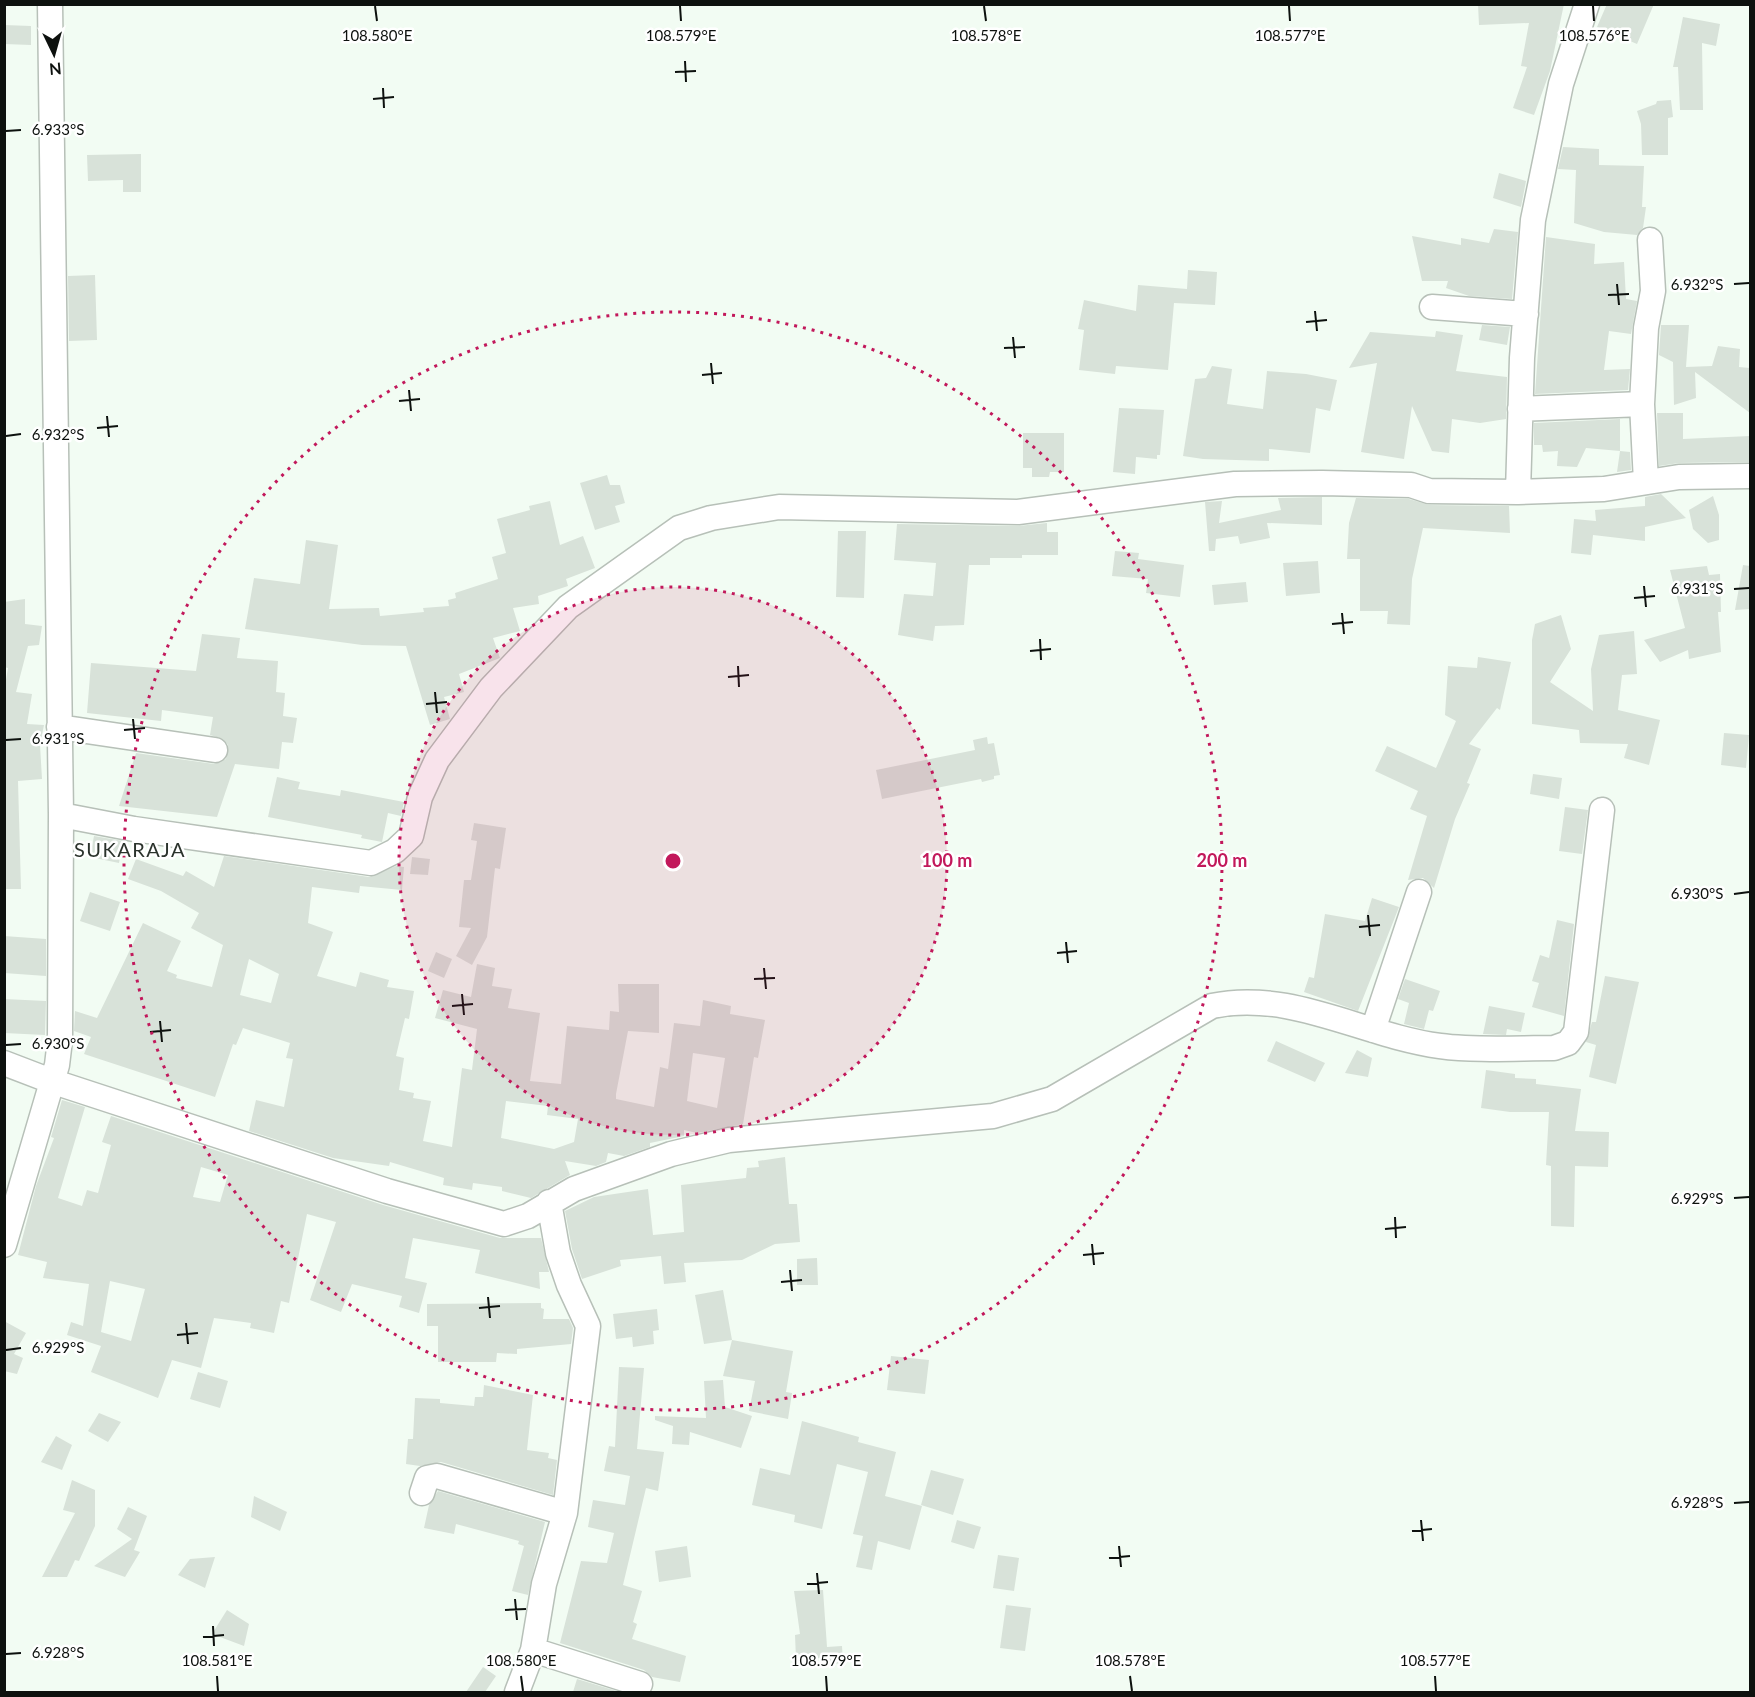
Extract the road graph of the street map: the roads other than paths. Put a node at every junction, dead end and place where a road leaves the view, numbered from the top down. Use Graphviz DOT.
graph roads {
  1 [pos="50,4"];
  2 [pos="1587,4"];
  3 [pos="1650,240"];
  4 [pos="1432,307"];
  5 [pos="1526,314"];
  6 [pos="1642,404"];
  7 [pos="1520,409"];
  8 [pos="1750,476"];
  9 [pos="1646,482"];
  10 [pos="1518,492"];
  11 [pos="59,727"];
  12 [pos="216,750"];
  13 [pos="1602,810"];
  14 [pos="61,815"];
  15 [pos="1419,892"];
  16 [pos="1373,1030"];
  17 [pos="4,1063"];
  18 [pos="51,1081"];
  19 [pos="549,1202"];
  20 [pos="4,1245"];
  21 [pos="422,1493"];
  22 [pos="565,1513"];
  23 [pos="533,1650"];
  24 [pos="640,1684"];
  25 [pos="517,1692"];
  1 -- 11 [label="street"];
  2 -- 5 [label="street"];
  3 -- 6 [label="street"];
  4 -- 5 [label="street"];
  5 -- 7 [label="street"];
  6 -- 7 [label="street"];
  6 -- 9 [label="street"];
  7 -- 10 [label="street"];
  8 -- 9 [label="street"];
  9 -- 10 [label="street"];
  10 -- 14 [label="street"];
  11 -- 12 [label="street"];
  11 -- 14 [label="street"];
  13 -- 16 [label="street"];
  14 -- 18 [label="street"];
  15 -- 16 [label="street"];
  16 -- 19 [label="street"];
  17 -- 18 [label="street"];
  18 -- 19 [label="street"];
  18 -- 20 [label="street"];
  19 -- 22 [label="street"];
  21 -- 22 [label="street"];
  22 -- 23 [label="street"];
  23 -- 24 [label="street"];
  23 -- 25 [label="street"];
}
